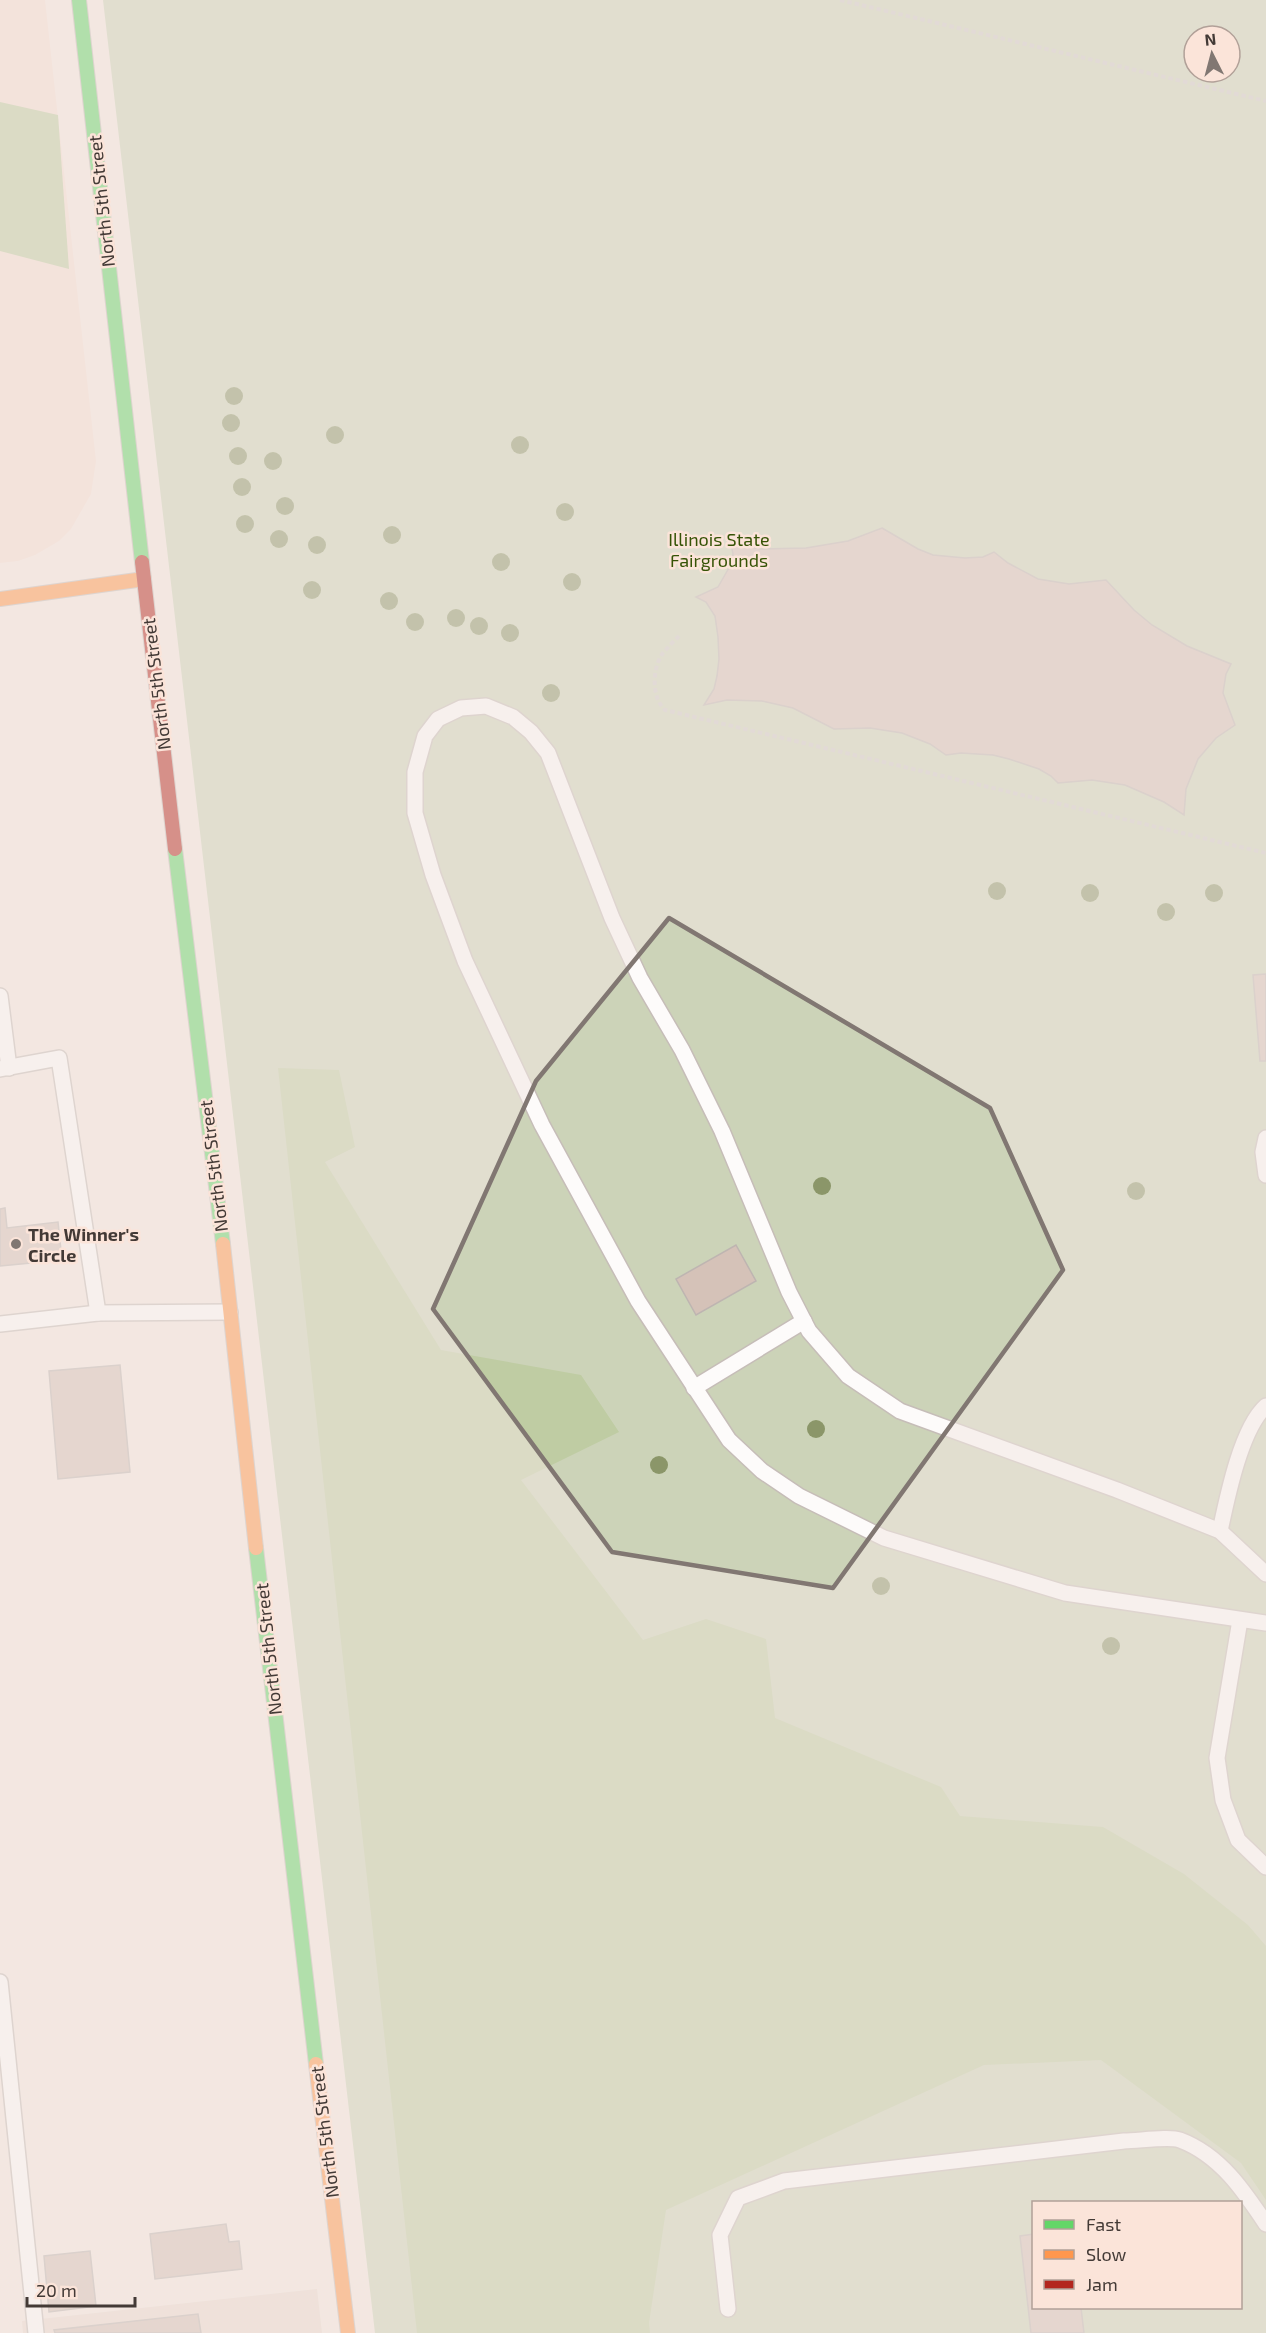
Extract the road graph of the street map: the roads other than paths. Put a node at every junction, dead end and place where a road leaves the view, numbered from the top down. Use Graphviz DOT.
graph roads {
  1 [pos="79,0"];
  2 [pos="144,579"];
  3 [pos="0,599"];
  4 [pos="0,996"];
  5 [pos="4,1069"];
  6 [pos="1266,1138"];
  7 [pos="1266,1175"];
  8 [pos="230,1312"];
  9 [pos="98,1313"];
  10 [pos="804,1321"];
  11 [pos="0,1324"];
  12 [pos="694,1388"];
  13 [pos="1266,1406"];
  14 [pos="1220,1531"];
  15 [pos="1266,1574"];
  16 [pos="1240,1620"];
  17 [pos="1266,1623"];
  18 [pos="1266,1867"];
  19 [pos="0,1982"];
  20 [pos="1266,2224"];
  21 [pos="728,2309"];
  22 [pos="36,2333"];
  23 [pos="344,2333"];
  1 -- 2 [label="main road, North 5th Street"];
  2 -- 3 [label="main road"];
  2 -- 8 [label="main road, North 5th Street"];
  4 -- 5 [label="lane"];
  5 -- 9 [label="lane"];
  6 -- 7 [label="lane"];
  8 -- 9 [label="lane"];
  8 -- 23 [label="main road, North 5th Street"];
  9 -- 11 [label="lane"];
  10 -- 12 [label="lane"];
  10 -- 12 [label="lane"];
  10 -- 14 [label="lane"];
  12 -- 16 [label="lane"];
  13 -- 14 [label="lane"];
  14 -- 15 [label="lane"];
  16 -- 17 [label="lane"];
  16 -- 18 [label="lane"];
  19 -- 22 [label="lane"];
  20 -- 21 [label="lane"];
}
